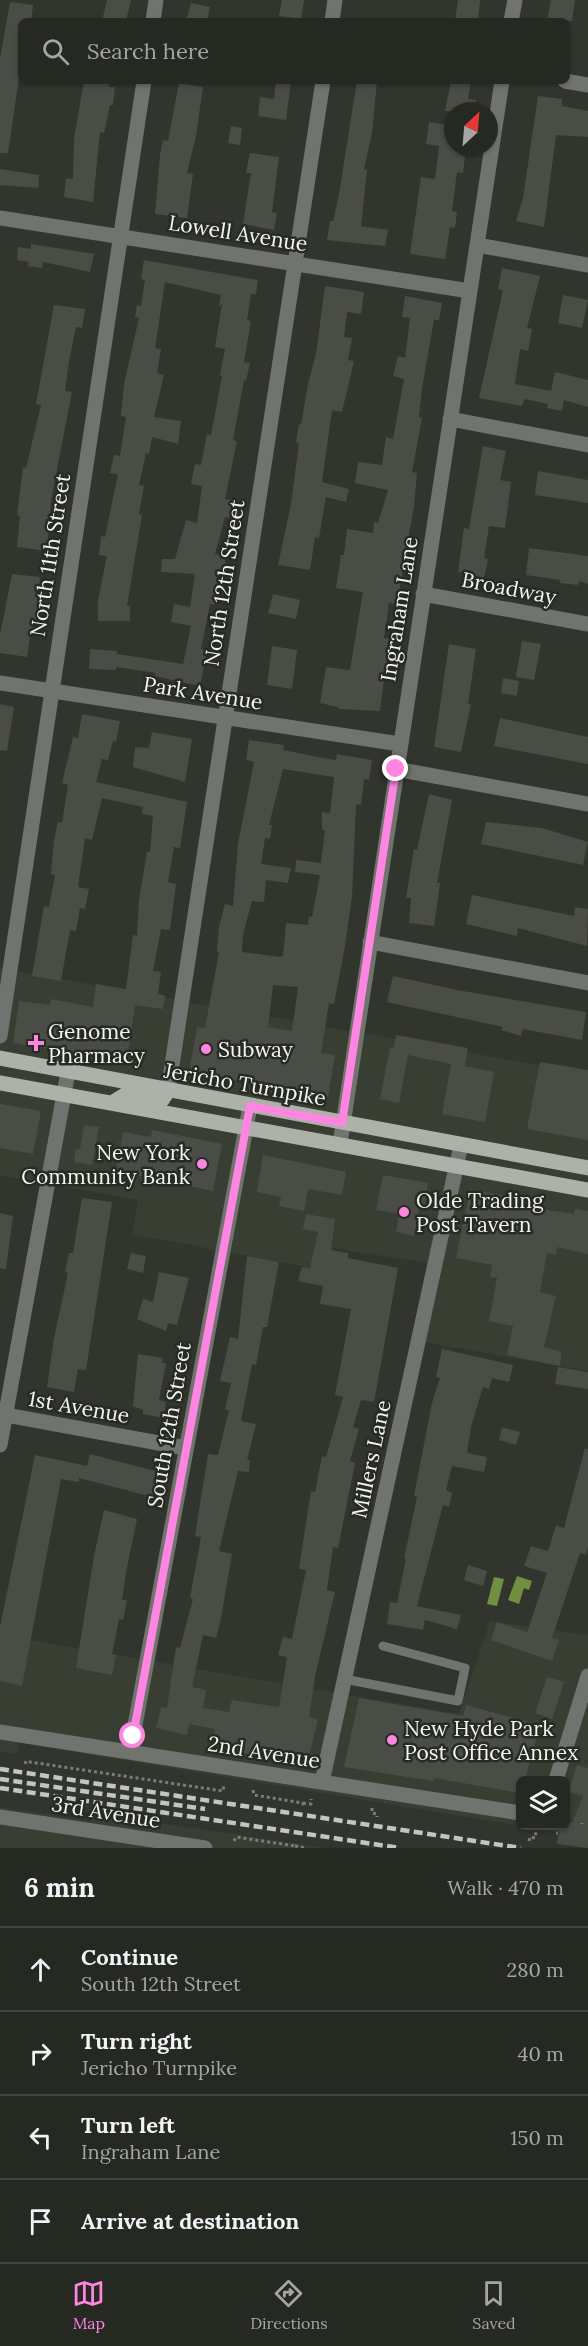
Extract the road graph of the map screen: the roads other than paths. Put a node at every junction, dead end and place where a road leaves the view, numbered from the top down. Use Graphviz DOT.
graph roads {
  1 [pos="156,0"];
  2 [pos="335,0"];
  3 [pos="515,0"];
  4 [pos="153,18"];
  5 [pos="332,18"];
  6 [pos="512,18"];
  7 [pos="570,82"];
  8 [pos="144,84"];
  9 [pos="323,84"];
  10 [pos="502,84"];
  11 [pos="588,85"];
  12 [pos="0,218"];
  13 [pos="120,237"];
  14 [pos="477,244"];
  15 [pos="295,263"];
  16 [pos="588,265"];
  17 [pos="470,291"];
  18 [pos="450,419"];
  19 [pos="588,445"];
  20 [pos="423,594"];
  21 [pos="588,624"];
  22 [pos="0,683"];
  23 [pos="50,690"];
  24 [pos="225,717"];
  25 [pos="400,744"];
  26 [pos="396,769"];
  27 [pos="588,804"];
  28 [pos="370,942"];
  29 [pos="588,983"];
  30 [pos="0,1036"];
  31 [pos="0,1058"];
  32 [pos="68,1072"];
  33 [pos="0,1083"];
  34 [pos="168,1091"];
  35 [pos="64,1095"];
  36 [pos="112,1103"];
  37 [pos="250,1106"];
  38 [pos="342,1123"];
  39 [pos="247,1127"];
  40 [pos="340,1144"];
  41 [pos="461,1145"];
  42 [pos="456,1165"];
  43 [pos="588,1168"];
  44 [pos="588,1190"];
  45 [pos="3,1414"];
  46 [pos="0,1445"];
  47 [pos="186,1448"];
  48 [pos="383,1646"];
  49 [pos="588,1677"];
  50 [pos="344,1679"];
  51 [pos="0,1732"];
  52 [pos="130,1752"];
  53 [pos="557,1776"];
  54 [pos="322,1782"];
  55 [pos="516,1812"];
  56 [pos="0,1817"];
  57 [pos="113,1841"];
  58 [pos="205,1848"];
  1 -- 4 [label="street"];
  2 -- 5 [label="street"];
  3 -- 6 [label="street"];
  7 -- 11 [label="street"];
  8 -- 13 [label="street, North 11th Street"];
  9 -- 15 [label="street, North 12th Street"];
  10 -- 14 [label="street, Ingraham Lane"];
  12 -- 13 [label="street, Lowell Avenue"];
  13 -- 15 [label="street, Lowell Avenue"];
  13 -- 23 [label="street, North 11th Street"];
  14 -- 16 [label="street"];
  14 -- 17 [label="street, Ingraham Lane"];
  15 -- 17 [label="street, Lowell Avenue"];
  15 -- 24 [label="street, North 12th Street"];
  17 -- 18 [label="street, Ingraham Lane"];
  18 -- 19 [label="street"];
  18 -- 20 [label="street, Ingraham Lane"];
  20 -- 21 [label="street, Broadway"];
  20 -- 25 [label="street, Ingraham Lane"];
  22 -- 23 [label="street, Park Avenue"];
  23 -- 24 [label="street, Park Avenue"];
  23 -- 30 [label="street, North 11th Street"];
  24 -- 25 [label="street, Park Avenue"];
  24 -- 34 [label="street, North 12th Street"];
  25 -- 26 [label="street, Ingraham Lane"];
  26 -- 27 [label="street"];
  26 -- 28 [label="street, Ingraham Lane"];
  28 -- 29 [label="street"];
  28 -- 38 [label="street, Ingraham Lane"];
  31 -- 32 [label="main road, Jericho Turnpike"];
  32 -- 34 [label="main road, Jericho Turnpike"];
  32 -- 35 [label="street"];
  33 -- 35 [label="main road, Jericho Turnpike"];
  34 -- 36 [label="main road"];
  34 -- 37 [label="main road, Jericho Turnpike"];
  35 -- 36 [label="main road, Jericho Turnpike"];
  35 -- 45 [label="street"];
  36 -- 39 [label="main road, Jericho Turnpike"];
  37 -- 38 [label="main road, Jericho Turnpike"];
  37 -- 39 [label="street, South 12th Street"];
  38 -- 40 [label="street, Ingraham Lane"];
  38 -- 41 [label="main road, Jericho Turnpike"];
  39 -- 40 [label="main road, Jericho Turnpike"];
  39 -- 47 [label="street, South 12th Street"];
  40 -- 42 [label="main road, Jericho Turnpike"];
  41 -- 42 [label="street, Millers Lane"];
  41 -- 43 [label="main road, Jericho Turnpike"];
  42 -- 44 [label="main road, Jericho Turnpike"];
  42 -- 50 [label="street, Millers Lane"];
  45 -- 46 [label="street"];
  45 -- 47 [label="street, 1st Avenue"];
  47 -- 52 [label="street, South 12th Street"];
  48 -- 50 [label="lane"];
  49 -- 53 [label="street"];
  50 -- 54 [label="street, Millers Lane"];
  51 -- 52 [label="street, 2nd Avenue"];
  52 -- 54 [label="street, 2nd Avenue"];
  54 -- 55 [label="street, 2nd Avenue"];
  56 -- 57 [label="street, 3rd Avenue"];
  57 -- 58 [label="street, 3rd Avenue"];
}
